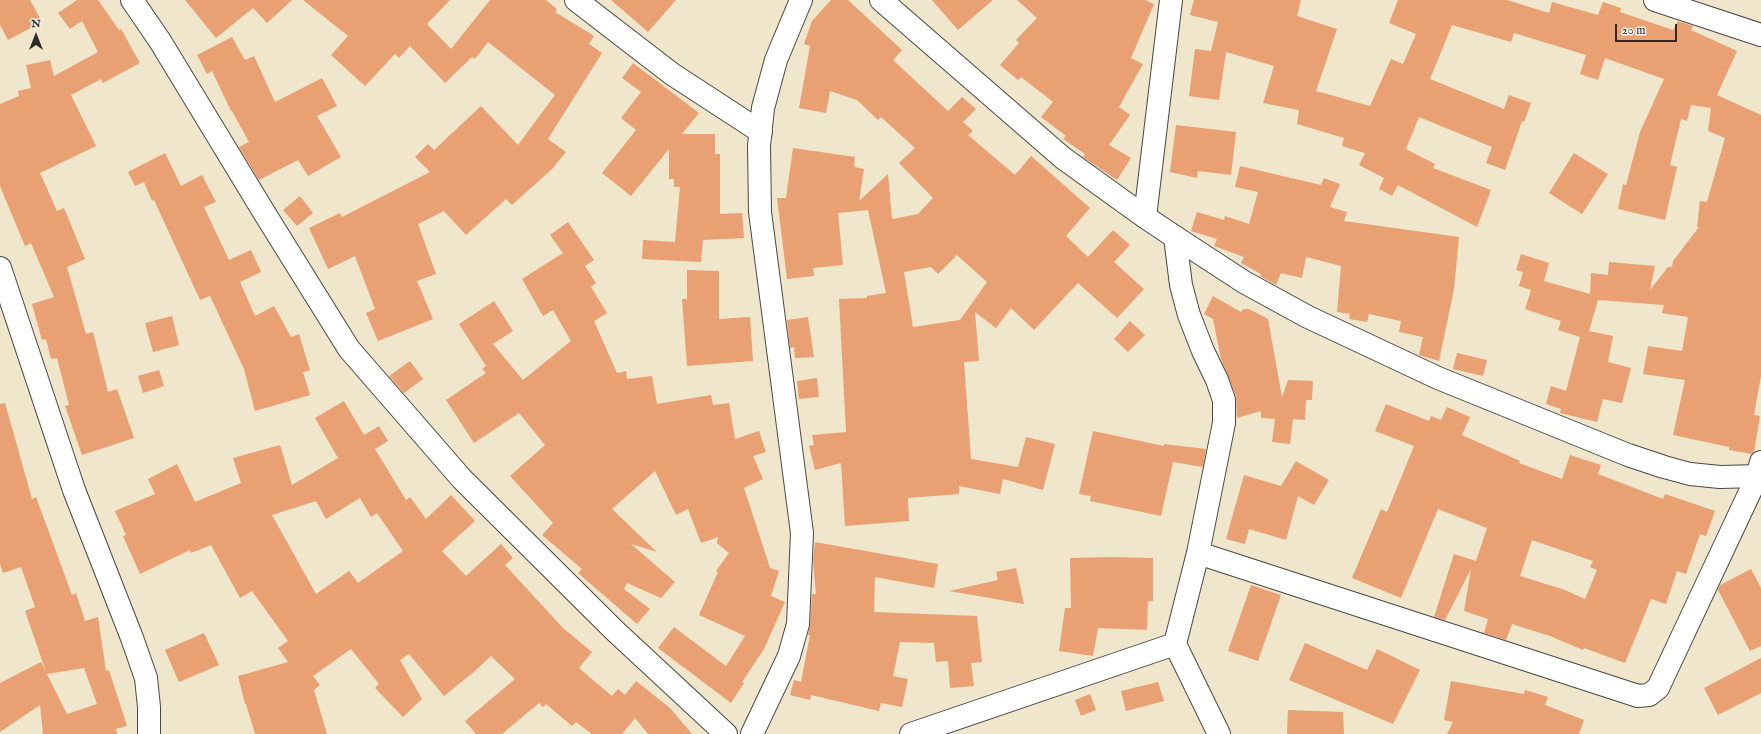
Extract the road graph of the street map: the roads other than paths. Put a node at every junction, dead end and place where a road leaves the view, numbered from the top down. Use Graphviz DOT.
graph roads {
  1 [pos="132,0"];
  2 [pos="576,0"];
  3 [pos="800,0"];
  4 [pos="881,0"];
  5 [pos="1171,0"];
  6 [pos="1655,0"];
  7 [pos="1761,35"];
  8 [pos="761,132"];
  9 [pos="1145,217"];
  10 [pos="1175,237"];
  11 [pos="0,268"];
  12 [pos="1760,472"];
  13 [pos="1198,553"];
  14 [pos="1175,644"];
  15 [pos="149,734"];
  16 [pos="726,734"];
  17 [pos="752,734"];
  18 [pos="911,734"];
  19 [pos="1219,734"];
  1 -- 16 [label="street"];
  2 -- 8 [label="street"];
  3 -- 8 [label="street"];
  4 -- 9 [label="street"];
  5 -- 9 [label="street"];
  6 -- 7 [label="street"];
  8 -- 17 [label="street"];
  9 -- 10 [label="street"];
  10 -- 12 [label="street"];
  10 -- 13 [label="street"];
  11 -- 15 [label="street"];
  12 -- 13 [label="street"];
  13 -- 14 [label="street"];
  14 -- 18 [label="street"];
  14 -- 19 [label="street"];
}
